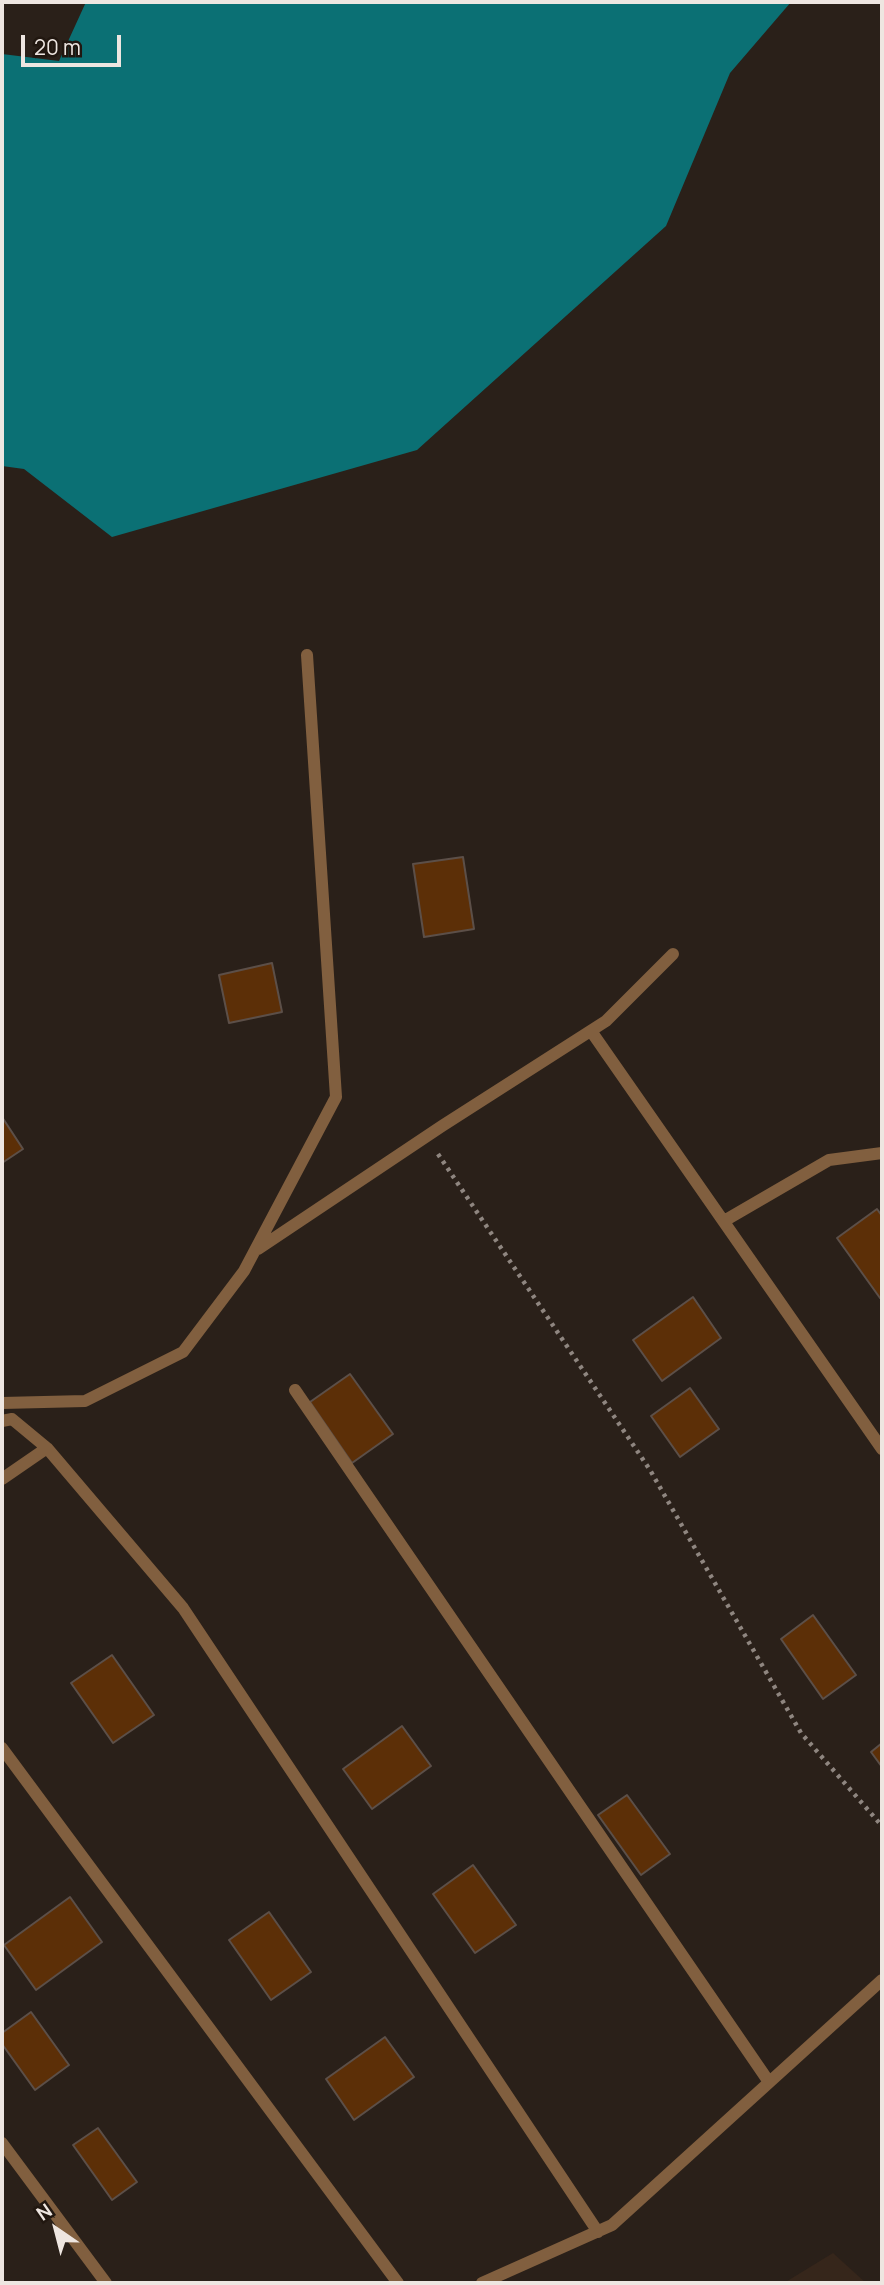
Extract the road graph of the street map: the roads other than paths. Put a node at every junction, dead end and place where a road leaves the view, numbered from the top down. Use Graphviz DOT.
graph roads {
  1 [pos="307,655"];
  2 [pos="673,954"];
  3 [pos="591,1031"];
  4 [pos="882,1153"];
  5 [pos="723,1221"];
  6 [pos="255,1251"];
  7 [pos="295,1390"];
  8 [pos="4,1403"];
  9 [pos="7,1420"];
  10 [pos="47,1448"];
  11 [pos="882,1449"];
  12 [pos="2,1479"];
  13 [pos="2,1748"];
  14 [pos="882,1980"];
  15 [pos="769,2082"];
  16 [pos="2,2143"];
  17 [pos="598,2232"];
  18 [pos="106,2283"];
  19 [pos="398,2283"];
  20 [pos="482,2283"];
  1 -- 6 [label="lane"];
  2 -- 3 [label="lane"];
  3 -- 5 [label="lane"];
  3 -- 6 [label="lane"];
  4 -- 5 [label="lane"];
  5 -- 11 [label="lane"];
  6 -- 8 [label="lane"];
  7 -- 15 [label="lane"];
  8 -- 9 [label="lane"];
  9 -- 10 [label="lane"];
  10 -- 12 [label="lane"];
  10 -- 17 [label="lane"];
  13 -- 19 [label="lane"];
  14 -- 15 [label="lane"];
  15 -- 17 [label="lane"];
  16 -- 18 [label="lane"];
  17 -- 20 [label="lane"];
}
